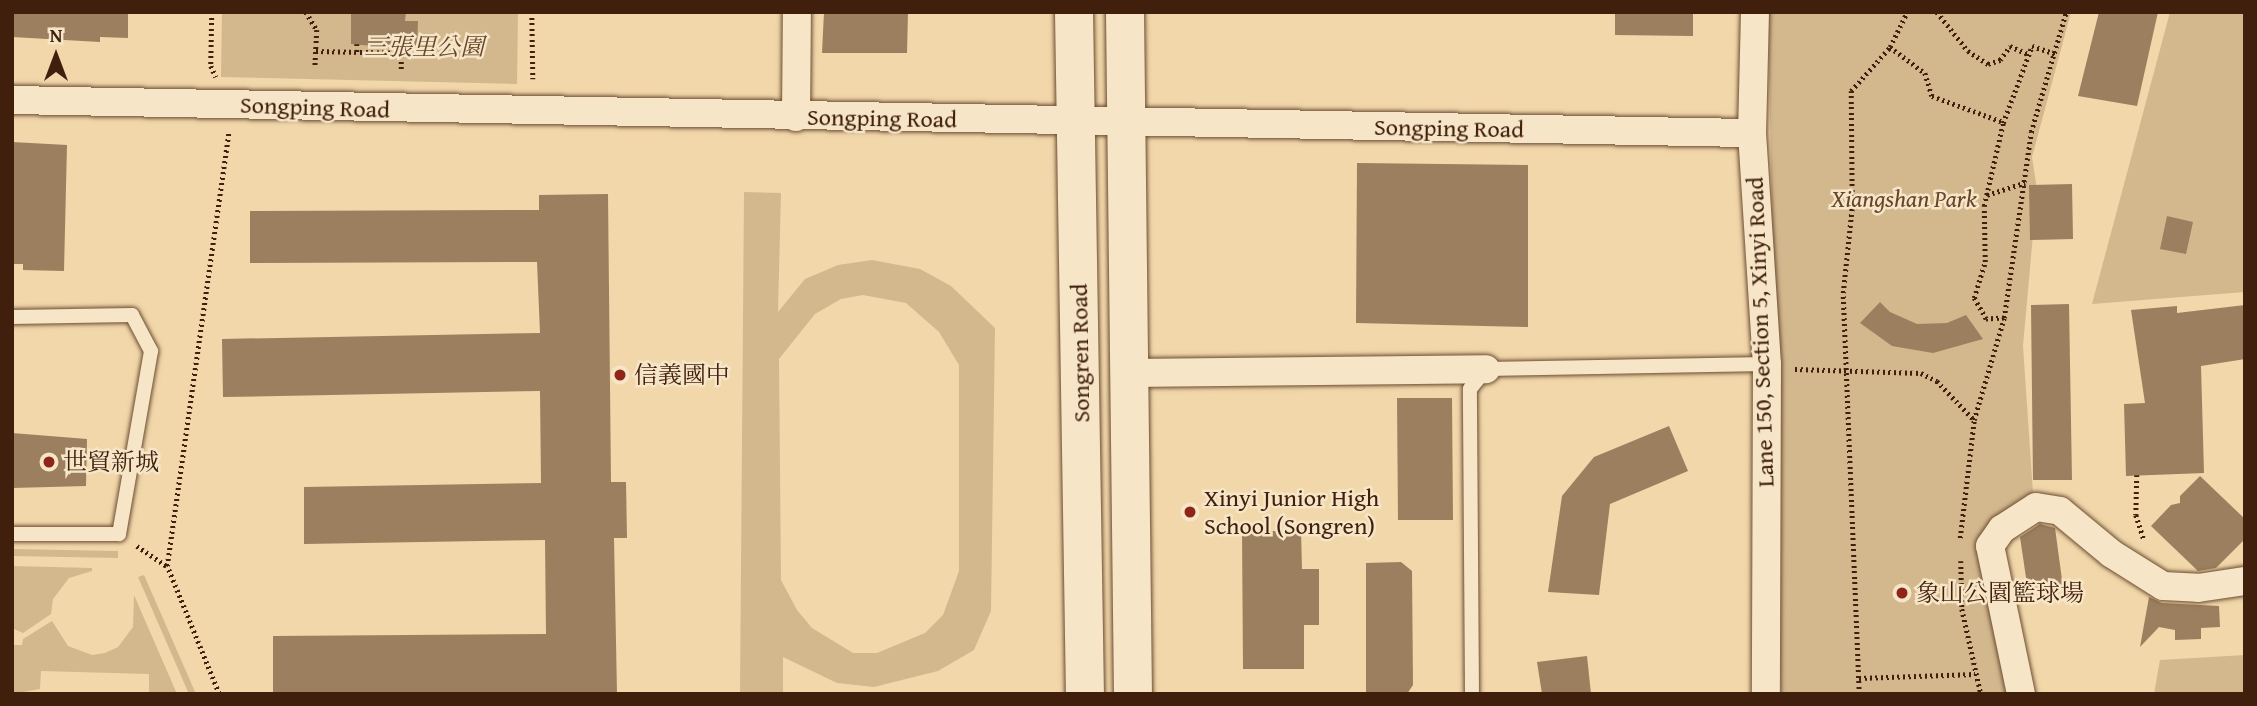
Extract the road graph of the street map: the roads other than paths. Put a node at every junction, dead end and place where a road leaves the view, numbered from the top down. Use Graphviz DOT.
graph roads {
  1 [pos="797,12"];
  2 [pos="1074,12"];
  3 [pos="1125,12"];
  4 [pos="1755,12"];
  5 [pos="12,100"];
  6 [pos="796,117"];
  7 [pos="1076,122"];
  8 [pos="1127,123"];
  9 [pos="1752,133"];
  10 [pos="12,317"];
  11 [pos="1767,364"];
  12 [pos="1486,369"];
  13 [pos="1129,373"];
  14 [pos="12,534"];
  15 [pos="2245,581"];
  16 [pos="1085,694"];
  17 [pos="1133,694"];
  18 [pos="1472,694"];
  19 [pos="1766,694"];
  20 [pos="2021,694"];
  1 -- 6 [label="street"];
  2 -- 7 [label="street, Songren Road"];
  3 -- 8 [label="street, Songren Road"];
  4 -- 9 [label="street, Lane 150, Section 5, Xinyi Road"];
  5 -- 6 [label="street, Songping Road"];
  6 -- 7 [label="street, Songping Road"];
  7 -- 8 [label="street, Songping Road"];
  7 -- 16 [label="street, Songren Road"];
  8 -- 9 [label="street, Songping Road"];
  8 -- 13 [label="street, Songren Road"];
  9 -- 11 [label="street, Lane 150, Section 5, Xinyi Road"];
  10 -- 14 [label="lane"];
  11 -- 12 [label="lane"];
  11 -- 19 [label="street, Lane 150, Section 5, Xinyi Road"];
  12 -- 13 [label="street"];
  12 -- 18 [label="lane"];
  13 -- 17 [label="street, Songren Road"];
  15 -- 20 [label="street"];
}
